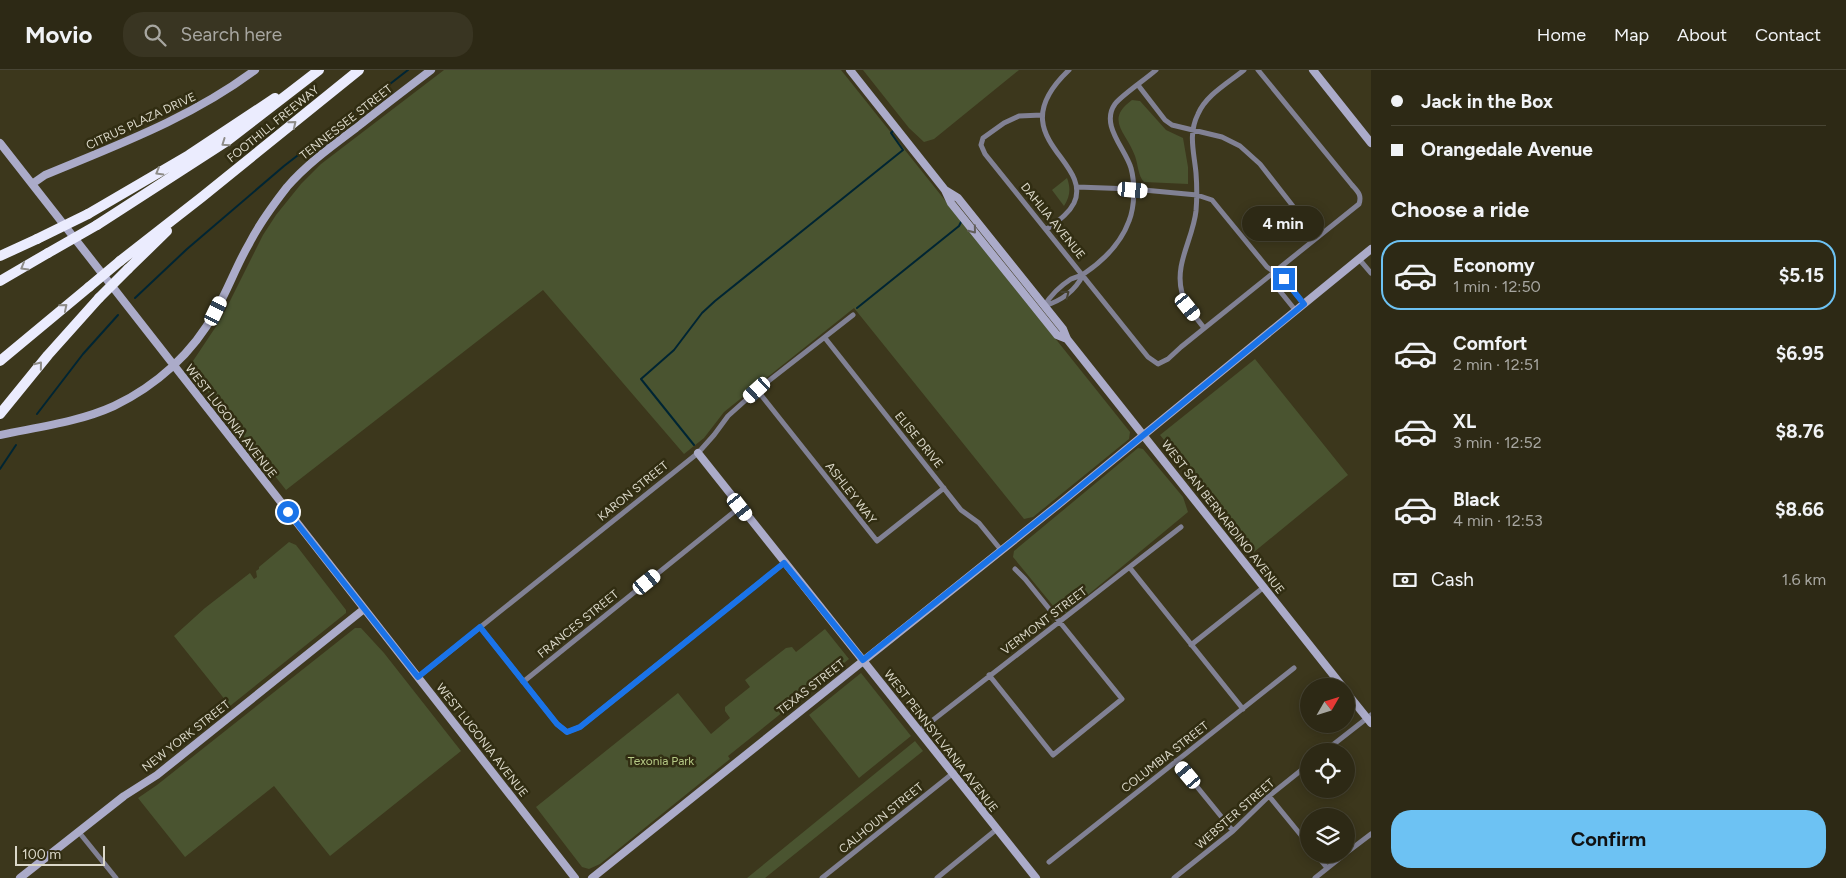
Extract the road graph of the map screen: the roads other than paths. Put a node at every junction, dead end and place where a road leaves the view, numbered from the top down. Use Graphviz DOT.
graph roads {
  1 [pos="255,70"];
  2 [pos="318,70"];
  3 [pos="359,70"];
  4 [pos="431,70"];
  5 [pos="850,70"];
  6 [pos="1069,70"];
  7 [pos="1156,70"];
  8 [pos="1244,70"];
  9 [pos="1258,70"];
  10 [pos="1313,70"];
  11 [pos="1138,85"];
  12 [pos="1042,114"];
  13 [pos="1192,130"];
  14 [pos="0,143"];
  15 [pos="1371,143"];
  16 [pos="32,184"];
  17 [pos="1077,187"];
  18 [pos="945,190"];
  19 [pos="1133,190"];
  20 [pos="1197,195"];
  21 [pos="202,197"];
  22 [pos="1046,230"];
  23 [pos="1317,237"];
  24 [pos="1371,249"];
  25 [pos="0,256"];
  26 [pos="1359,259"];
  27 [pos="997,260"];
  28 [pos="1273,272"];
  29 [pos="1371,274"];
  30 [pos="1083,275"];
  31 [pos="0,281"];
  32 [pos="1304,304"];
  33 [pos="1044,306"];
  34 [pos="1296,311"];
  35 [pos="853,314"];
  36 [pos="1204,328"];
  37 [pos="825,338"];
  38 [pos="1067,340"];
  39 [pos="0,361"];
  40 [pos="173,366"];
  41 [pos="757,390"];
  42 [pos="0,414"];
  43 [pos="1143,434"];
  44 [pos="0,435"];
  45 [pos="698,453"];
  46 [pos="944,488"];
  47 [pos="740,507"];
  48 [pos="1181,528"];
  49 [pos="1000,550"];
  50 [pos="784,563"];
  51 [pos="1130,568"];
  52 [pos="1015,569"];
  53 [pos="1264,587"];
  54 [pos="364,609"];
  55 [pos="1060,621"];
  56 [pos="480,627"];
  57 [pos="1192,645"];
  58 [pos="863,660"];
  59 [pos="1294,668"];
  60 [pos="988,675"];
  61 [pos="418,677"];
  62 [pos="1336,678"];
  63 [pos="523,682"];
  64 [pos="1355,702"];
  65 [pos="1243,709"];
  66 [pos="1370,719"];
  67 [pos="919,731"];
  68 [pos="1336,743"];
  69 [pos="1176,762"];
  70 [pos="1300,771"];
  71 [pos="952,774"];
  72 [pos="1269,796"];
  73 [pos="997,829"];
  74 [pos="1233,830"];
  75 [pos="78,831"];
  76 [pos="1300,834"];
  77 [pos="1371,834"];
  78 [pos="1355,846"];
  79 [pos="1049,862"];
  80 [pos="1323,863"];
  81 [pos="1333,863"];
  82 [pos="1327,868"];
  83 [pos="941,877"];
  84 [pos="20,878"];
  85 [pos="116,878"];
  86 [pos="575,878"];
  87 [pos="592,878"];
  88 [pos="822,878"];
  89 [pos="1036,878"];
  90 [pos="1174,878"];
  91 [pos="1315,878"];
  1 -- 16 [label="street, CITRUS PLAZA DRIVE"];
  2 -- 25 [label="highway, one-way, bridge"];
  2 -- 31 [label="highway, one-way, bridge"];
  21 -- 3 [label="highway, FOOTHILL FREEWAY, one-way"];
  4 -- 40 [label="street, TENNESSEE STREET"];
  5 -- 18 [label="street, WEST SAN BERNARDINO AVENUE"];
  6 -- 12 [label="street"];
  7 -- 11 [label="street"];
  8 -- 13 [label="street"];
  9 -- 23 [label="street"];
  10 -- 15 [label="street"];
  11 -- 13 [label="street"];
  11 -- 19 [label="street"];
  12 -- 17 [label="street"];
  12 -- 22 [label="street, DAHLIA AVENUE"];
  13 -- 20 [label="street"];
  13 -- 23 [label="street"];
  14 -- 16 [label="street, WEST LUGONIA AVENUE"];
  16 -- 40 [label="street, WEST LUGONIA AVENUE"];
  17 -- 19 [label="street"];
  17 -- 22 [label="street"];
  18 -- 27 [label="street, WEST SAN BERNARDINO AVENUE, one-way"];
  18 -- 33 [label="street, WEST SAN BERNARDINO AVENUE"];
  19 -- 20 [label="street"];
  19 -- 30 [label="street"];
  20 -- 28 [label="street"];
  20 -- 36 [label="street"];
  39 -- 21 [label="highway, one-way, bridge"];
  42 -- 21 [label="highway, one-way, bridge"];
  22 -- 30 [label="street, DAHLIA AVENUE"];
  23 -- 28 [label="street"];
  24 -- 26 [label="street, TEXAS STREET"];
  26 -- 29 [label="street"];
  26 -- 32 [label="street, TEXAS STREET"];
  27 -- 33 [label="street"];
  27 -- 38 [label="street, WEST SAN BERNARDINO AVENUE"];
  28 -- 32 [label="street"];
  28 -- 34 [label="street"];
  28 -- 36 [label="street"];
  30 -- 33 [label="street"];
  33 -- 30 [label="street, one-way"];
  30 -- 36 [label="street, DAHLIA AVENUE"];
  32 -- 34 [label="street, TEXAS STREET"];
  33 -- 38 [label="street, WEST SAN BERNARDINO AVENUE"];
  34 -- 43 [label="street, TEXAS STREET"];
  35 -- 37 [label="street, KARON STREET"];
  37 -- 41 [label="street, KARON STREET"];
  37 -- 46 [label="street, ELISE DRIVE"];
  38 -- 43 [label="street, WEST SAN BERNARDINO AVENUE"];
  40 -- 44 [label="street, TENNESSEE STREET"];
  40 -- 54 [label="street, WEST LUGONIA AVENUE"];
  41 -- 45 [label="street, KARON STREET"];
  41 -- 46 [label="street, ASHLEY WAY"];
  43 -- 49 [label="street, TEXAS STREET"];
  43 -- 53 [label="street, WEST SAN BERNARDINO AVENUE"];
  45 -- 47 [label="street, WEST PENNSYLVANIA AVENUE"];
  45 -- 56 [label="street, KARON STREET"];
  46 -- 49 [label="street, ELISE DRIVE"];
  47 -- 50 [label="street, WEST PENNSYLVANIA AVENUE"];
  47 -- 63 [label="street, FRANCES STREET"];
  48 -- 51 [label="street, VERMONT STREET"];
  49 -- 58 [label="street, TEXAS STREET"];
  50 -- 58 [label="street, WEST PENNSYLVANIA AVENUE"];
  50 -- 63 [label="street"];
  51 -- 55 [label="street, VERMONT STREET"];
  51 -- 57 [label="street"];
  52 -- 55 [label="street"];
  53 -- 57 [label="street"];
  53 -- 62 [label="street, WEST SAN BERNARDINO AVENUE"];
  54 -- 61 [label="street, WEST LUGONIA AVENUE"];
  54 -- 75 [label="street, NEW YORK STREET"];
  55 -- 60 [label="street, VERMONT STREET"];
  55 -- 60 [label="street"];
  56 -- 61 [label="street, KARON STREET"];
  56 -- 63 [label="street"];
  57 -- 65 [label="street"];
  58 -- 67 [label="street, WEST PENNSYLVANIA AVENUE"];
  58 -- 87 [label="street, TEXAS STREET"];
  59 -- 65 [label="street, COLUMBIA STREET"];
  60 -- 67 [label="street, VERMONT STREET"];
  61 -- 86 [label="street, WEST LUGONIA AVENUE"];
  64 -- 66 [label="street"];
  65 -- 69 [label="street, COLUMBIA STREET"];
  66 -- 68 [label="street"];
  67 -- 71 [label="street, WEST PENNSYLVANIA AVENUE"];
  69 -- 74 [label="street"];
  69 -- 79 [label="street, COLUMBIA STREET"];
  70 -- 72 [label="street, WEBSTER STREET"];
  71 -- 73 [label="street, WEST PENNSYLVANIA AVENUE"];
  71 -- 88 [label="street, CALHOUN STREET"];
  72 -- 74 [label="street, WEBSTER STREET"];
  72 -- 76 [label="street"];
  73 -- 83 [label="street"];
  73 -- 89 [label="street, WEST PENNSYLVANIA AVENUE"];
  74 -- 90 [label="street, WEBSTER STREET"];
  75 -- 84 [label="street, NEW YORK STREET"];
  75 -- 85 [label="street"];
  77 -- 78 [label="street"];
  80 -- 82 [label="street"];
  81 -- 82 [label="street"];
  82 -- 91 [label="street"];
}
